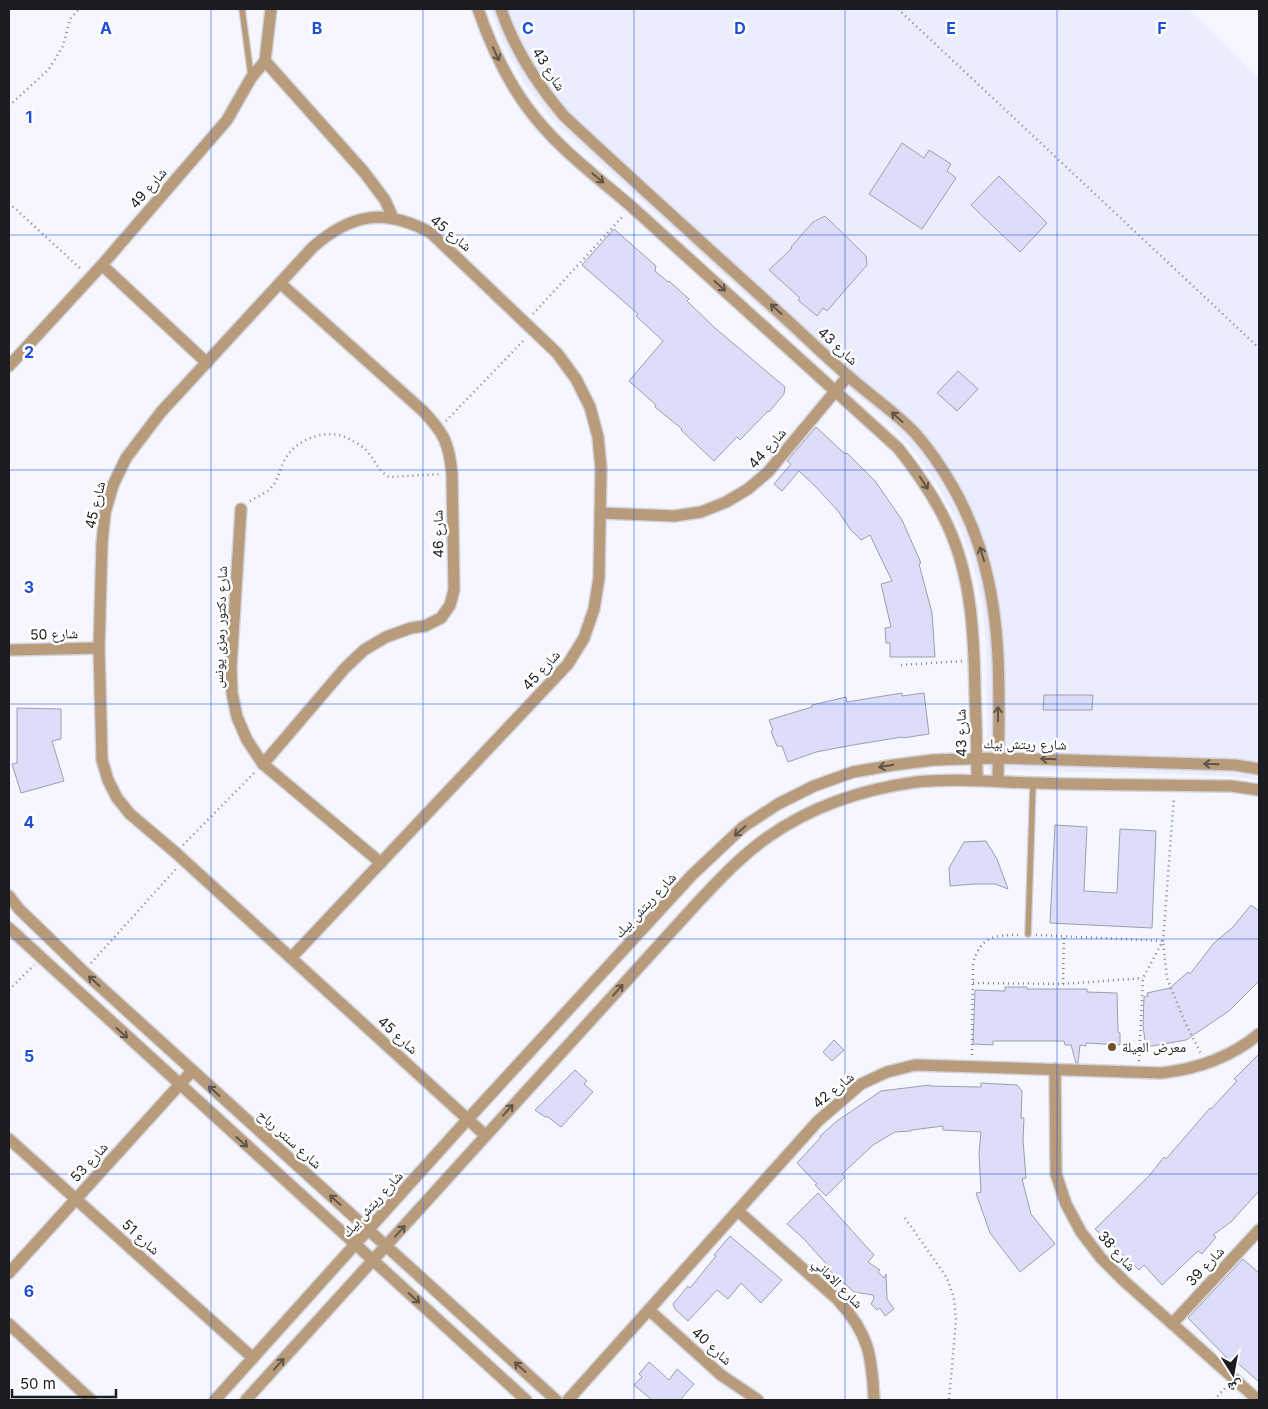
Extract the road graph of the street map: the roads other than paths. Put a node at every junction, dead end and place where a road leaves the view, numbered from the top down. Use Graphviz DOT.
graph roads {
  1 [pos="242,9"];
  2 [pos="271,9"];
  3 [pos="478,9"];
  4 [pos="501,9"];
  5 [pos="265,61"];
  6 [pos="251,78"];
  7 [pos="393,218"];
  8 [pos="102,265"];
  9 [pos="280,283"];
  10 [pos="207,363"];
  11 [pos="9,366"];
  12 [pos="848,376"];
  13 [pos="836,391"];
  14 [pos="241,509"];
  15 [pos="600,513"];
  16 [pos="99,648"];
  17 [pos="9,650"];
  18 [pos="977,758"];
  19 [pos="998,758"];
  20 [pos="263,764"];
  21 [pos="1259,769"];
  22 [pos="977,780"];
  23 [pos="998,781"];
  24 [pos="1033,783"];
  25 [pos="1259,790"];
  26 [pos="381,863"];
  27 [pos="9,896"];
  28 [pos="9,928"];
  29 [pos="1028,934"];
  30 [pos="291,958"];
  31 [pos="1259,1034"];
  32 [pos="1055,1069"];
  33 [pos="192,1071"];
  34 [pos="179,1084"];
  35 [pos="468,1119"];
  36 [pos="485,1135"];
  37 [pos="9,1139"];
  38 [pos="76,1199"];
  39 [pos="738,1211"];
  40 [pos="369,1230"];
  41 [pos="1257,1237"];
  42 [pos="355,1245"];
  43 [pos="387,1246"];
  44 [pos="373,1261"];
  45 [pos="9,1273"];
  46 [pos="649,1310"];
  47 [pos="9,1324"];
  48 [pos="1172,1324"];
  49 [pos="254,1358"];
  50 [pos="91,1400"];
  51 [pos="215,1400"];
  52 [pos="246,1400"];
  53 [pos="526,1400"];
  54 [pos="556,1400"];
  55 [pos="568,1400"];
  56 [pos="758,1400"];
  57 [pos="874,1400"];
  58 [pos="1258,1400"];
  1 -- 6 [label="lane"];
  2 -- 5 [label="street"];
  3 -- 13 [label="street, شارع 43, one-way"];
  12 -- 4 [label="street, شارع 43, one-way"];
  5 -- 6 [label="street, شارع 49"];
  5 -- 7 [label="street"];
  6 -- 8 [label="street, شارع 49"];
  7 -- 9 [label="street, شارع 45"];
  7 -- 15 [label="street, شارع 45"];
  8 -- 10 [label="street"];
  8 -- 11 [label="street, شارع 49"];
  9 -- 10 [label="street, شارع 45"];
  9 -- 20 [label="street, شارع 46"];
  10 -- 16 [label="street, شارع 45"];
  12 -- 13 [label="street, شارع 44"];
  19 -- 12 [label="street, شارع 43, one-way"];
  13 -- 15 [label="street, شارع 44"];
  13 -- 18 [label="street, شارع 43, one-way"];
  14 -- 20 [label="street, شارع دكتور رمزى يونس"];
  15 -- 26 [label="street, شارع 45"];
  16 -- 17 [label="street, شارع 50"];
  16 -- 30 [label="street, شارع 45"];
  18 -- 19 [label="street, شارع ريتش بيك"];
  18 -- 22 [label="street, شارع 43"];
  18 -- 35 [label="street, شارع ريتش بيك, one-way"];
  21 -- 19 [label="street, شارع ريتش بيك, one-way"];
  19 -- 23 [label="street, شارع 43"];
  20 -- 26 [label="street, شارع دكتور رمزى يونس"];
  22 -- 23 [label="street"];
  36 -- 22 [label="street, one-way"];
  23 -- 24 [label="street"];
  24 -- 25 [label="street"];
  24 -- 29 [label="lane"];
  26 -- 30 [label="street, شارع 45"];
  33 -- 27 [label="street, شارع سنتر رباح, one-way"];
  28 -- 34 [label="street, one-way"];
  30 -- 35 [label="street, شارع 45"];
  31 -- 32 [label="street, شارع 42"];
  32 -- 39 [label="street, شارع 42"];
  32 -- 48 [label="street, شارع 38"];
  33 -- 34 [label="street, شارع 53"];
  40 -- 33 [label="street, شارع سنتر رباح, one-way"];
  34 -- 38 [label="street, شارع 53"];
  34 -- 42 [label="street, one-way"];
  35 -- 36 [label="street, شارع 45"];
  35 -- 40 [label="street, شارع ريتش بيك"];
  43 -- 36 [label="street, one-way"];
  37 -- 38 [label="street, شارع 51"];
  38 -- 45 [label="street, شارع 53"];
  38 -- 49 [label="street, شارع 51"];
  39 -- 46 [label="street, شارع 42"];
  39 -- 57 [label="street, شارع الاماني"];
  40 -- 42 [label="street, شارع ريتش بيك"];
  40 -- 43 [label="street, شارع سنتر رباح"];
  41 -- 48 [label="street, شارع 39"];
  42 -- 44 [label="street"];
  42 -- 49 [label="street, شارع ريتش بيك"];
  43 -- 44 [label="street"];
  54 -- 43 [label="street, شارع سنتر رباح, one-way"];
  52 -- 44 [label="street, one-way"];
  44 -- 53 [label="street, one-way"];
  46 -- 55 [label="street, شارع 42"];
  46 -- 56 [label="street, شارع 40"];
  47 -- 50 [label="street"];
  48 -- 58 [label="street, شارع 38"];
  49 -- 51 [label="street, شارع ريتش بيك"];
}
